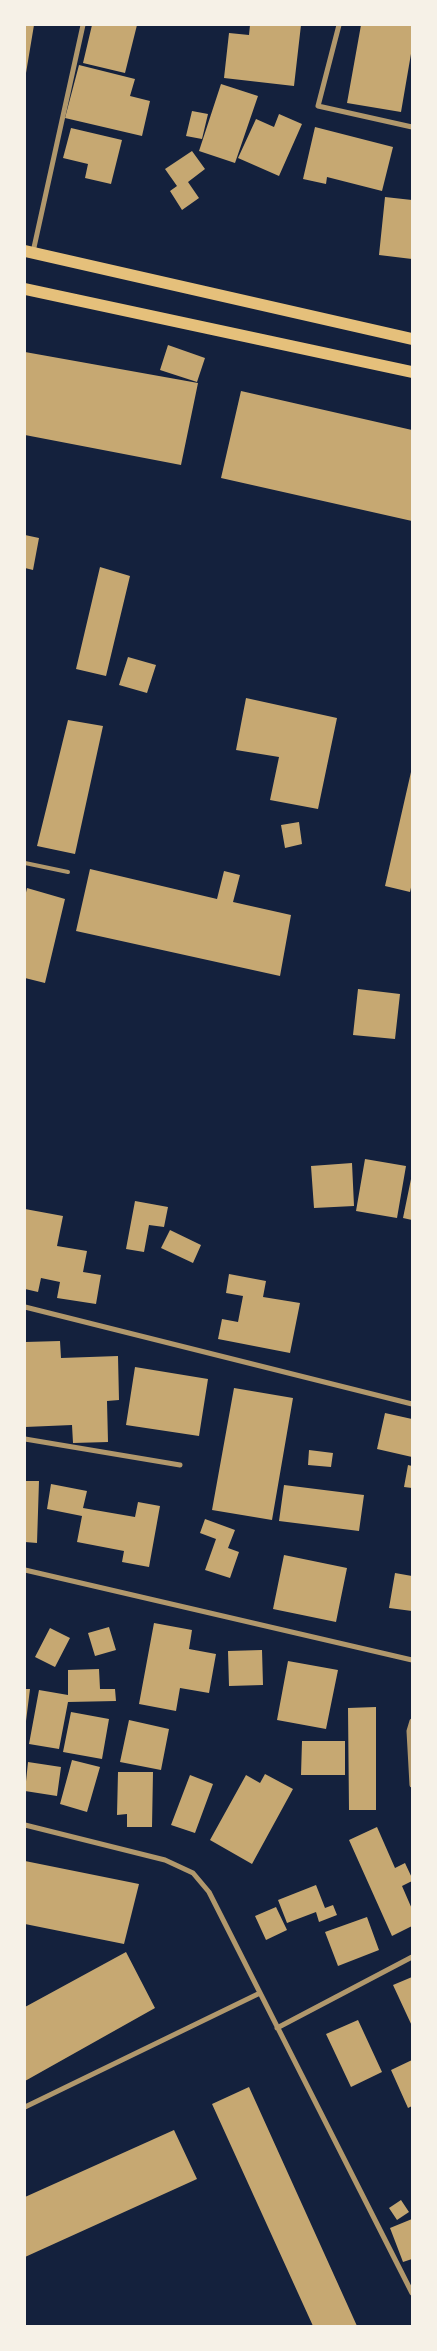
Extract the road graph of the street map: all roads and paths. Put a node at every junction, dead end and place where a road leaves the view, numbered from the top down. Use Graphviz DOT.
graph roads {
  1 [pos="82,25"];
  2 [pos="339,25"];
  3 [pos="412,126"];
  4 [pos="29,252"];
  5 [pos="25,289"];
  6 [pos="412,339"];
  7 [pos="412,372"];
  8 [pos="25,863"];
  9 [pos="68,872"];
  10 [pos="25,1307"];
  11 [pos="412,1404"];
  12 [pos="25,1439"];
  13 [pos="180,1465"];
  14 [pos="25,1570"];
  15 [pos="412,1660"];
  16 [pos="412,1722"];
  17 [pos="412,1785"];
  18 [pos="25,1825"];
  19 [pos="412,1957"];
  20 [pos="260,1994"];
  21 [pos="277,2028"];
  22 [pos="25,2107"];
  23 [pos="412,2293"];
  1 -- 4 [label="street"];
  2 -- 3 [label="street"];
  4 -- 6 [label="main road"];
  5 -- 7 [label="main road"];
  8 -- 9 [label="lane"];
  10 -- 11 [label="street"];
  12 -- 13 [label="street"];
  14 -- 15 [label="street"];
  16 -- 17 [label="street"];
  18 -- 20 [label="street"];
  19 -- 21 [label="street"];
  20 -- 21 [label="street"];
  20 -- 22 [label="street"];
  21 -- 23 [label="street"];
}
